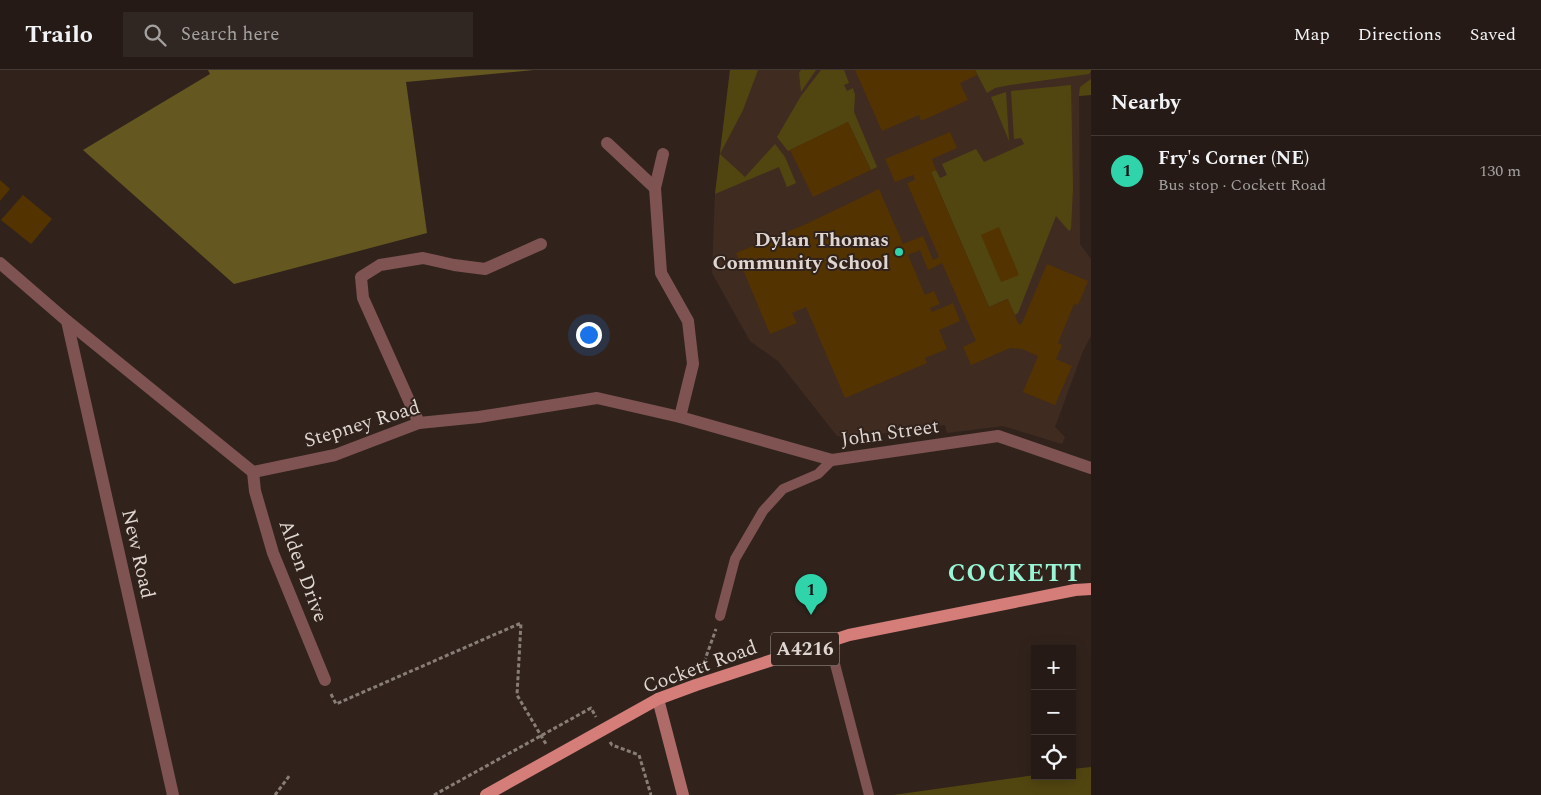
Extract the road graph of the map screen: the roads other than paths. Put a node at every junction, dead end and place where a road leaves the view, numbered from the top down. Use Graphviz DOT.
graph roads {
  1 [pos="607,143"];
  2 [pos="663,154"];
  3 [pos="655,188"];
  4 [pos="541,244"];
  5 [pos="0,263"];
  6 [pos="67,321"];
  7 [pos="680,416"];
  8 [pos="420,423"];
  9 [pos="832,460"];
  10 [pos="1091,468"];
  11 [pos="253,472"];
  12 [pos="1091,589"];
  13 [pos="720,616"];
  14 [pos="829,641"];
  15 [pos="325,680"];
  16 [pos="658,699"];
  17 [pos="173,795"];
  18 [pos="486,795"];
  19 [pos="683,795"];
  20 [pos="869,795"];
  1 -- 3 [label="street"];
  2 -- 3 [label="street"];
  3 -- 7 [label="street"];
  4 -- 8 [label="street"];
  5 -- 6 [label="street"];
  6 -- 11 [label="street"];
  6 -- 17 [label="street, New Road"];
  7 -- 8 [label="street, Stepney Road"];
  7 -- 9 [label="street, Stepney Road"];
  8 -- 11 [label="street, Stepney Road"];
  9 -- 10 [label="street, John Street"];
  9 -- 13 [label="lane, John Street"];
  11 -- 15 [label="street, Alden Drive"];
  12 -- 14 [label="main road, Cockett Road / A4216"];
  14 -- 16 [label="main road, Cockett Road / A4216"];
  14 -- 20 [label="lane"];
  16 -- 18 [label="main road, Cockett Road / A4216"];
  16 -- 19 [label="street"];
}
